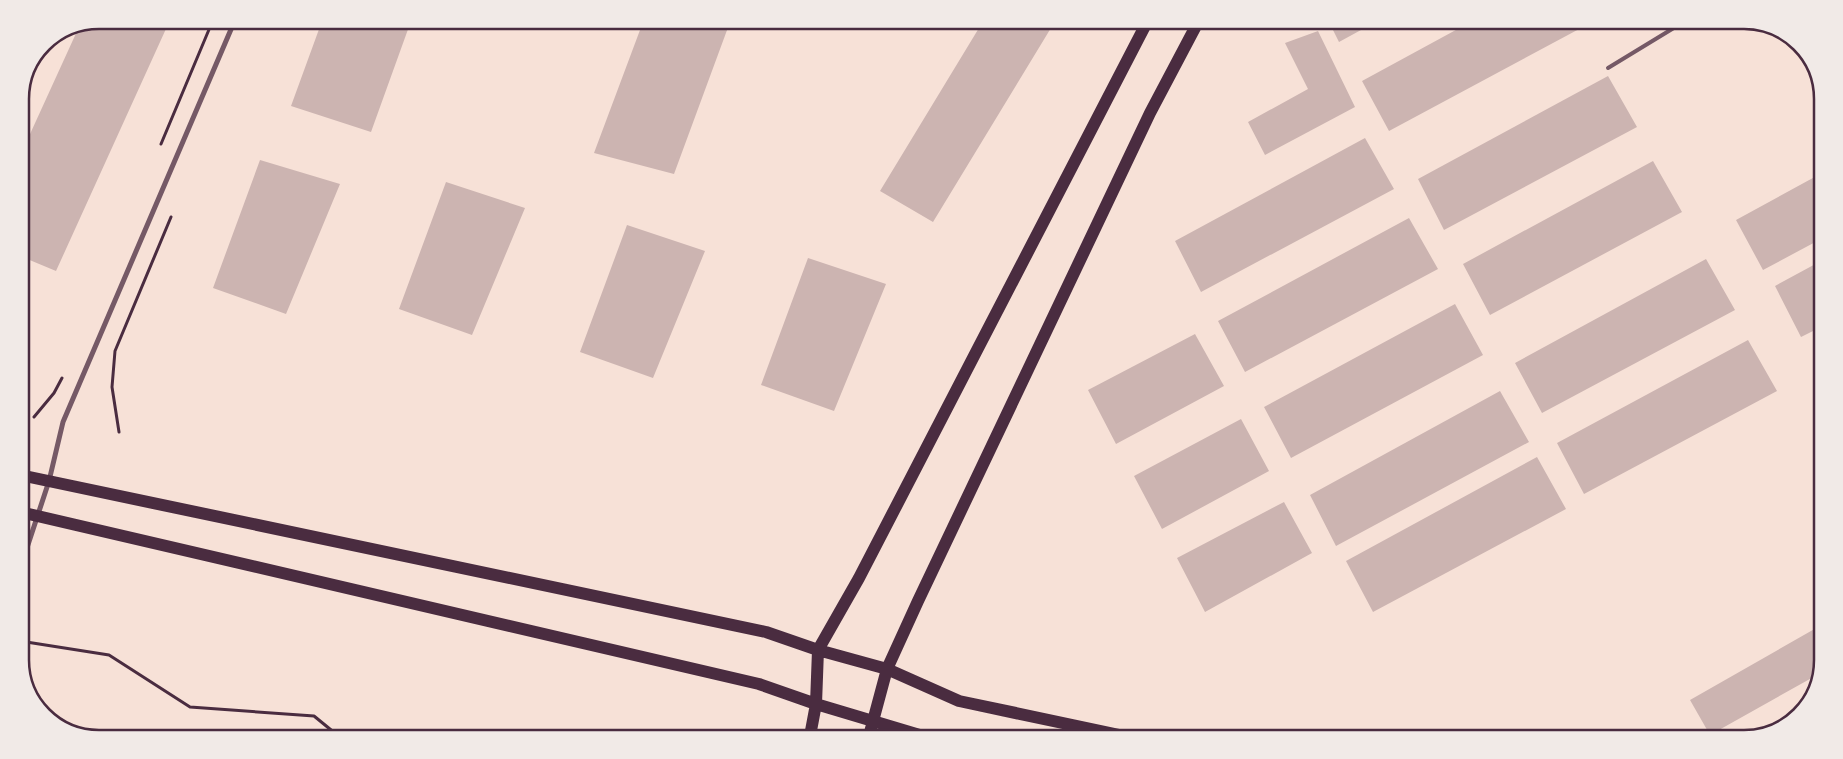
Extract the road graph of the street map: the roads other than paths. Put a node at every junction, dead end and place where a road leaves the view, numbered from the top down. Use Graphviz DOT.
graph roads {
  1 [pos="231,29"];
  2 [pos="1143,29"];
  3 [pos="1194,29"];
  4 [pos="1671,29"];
  5 [pos="1608,68"];
  6 [pos="29,477"];
  7 [pos="48,481"];
  8 [pos="29,515"];
  9 [pos="36,517"];
  10 [pos="29,539"];
  11 [pos="818,650"];
  12 [pos="888,669"];
  13 [pos="816,704"];
  14 [pos="872,720"];
  15 [pos="811,730"];
  16 [pos="870,730"];
  17 [pos="904,730"];
  18 [pos="1096,730"];
  1 -- 7 [label="street"];
  2 -- 11 [label="main road"];
  3 -- 12 [label="main road"];
  4 -- 5 [label="lane"];
  6 -- 7 [label="main road"];
  7 -- 9 [label="street"];
  7 -- 11 [label="main road"];
  8 -- 9 [label="main road"];
  9 -- 10 [label="street"];
  9 -- 13 [label="main road"];
  11 -- 12 [label="main road"];
  11 -- 13 [label="main road"];
  12 -- 14 [label="main road"];
  12 -- 18 [label="main road"];
  13 -- 14 [label="main road"];
  13 -- 15 [label="main road"];
  14 -- 16 [label="main road"];
  14 -- 17 [label="main road"];
}
